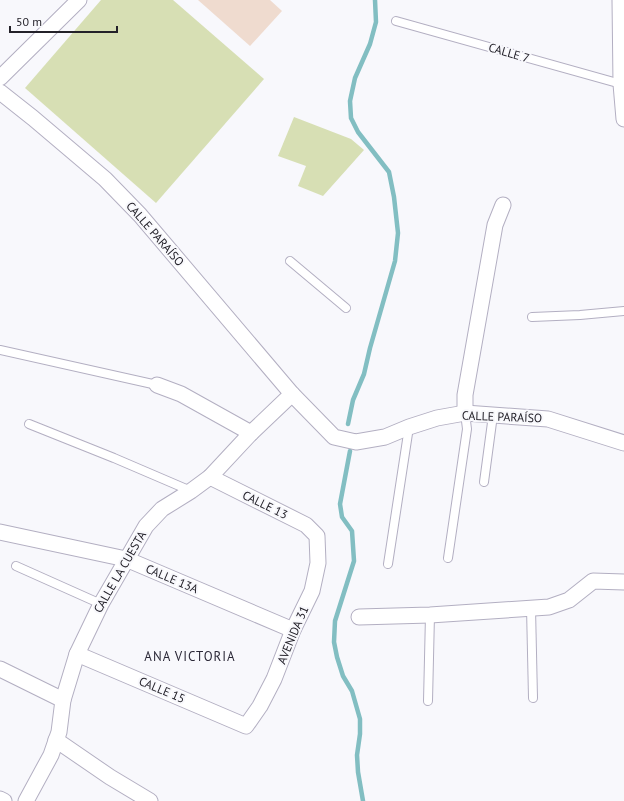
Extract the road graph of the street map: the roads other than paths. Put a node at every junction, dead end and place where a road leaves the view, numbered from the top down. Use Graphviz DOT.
graph roads {
  1 [pos="79,0"];
  2 [pos="621,2"];
  3 [pos="396,21"];
  4 [pos="0,78"];
  5 [pos="621,84"];
  6 [pos="0,92"];
  7 [pos="624,119"];
  8 [pos="503,205"];
  9 [pos="290,261"];
  10 [pos="346,308"];
  11 [pos="624,311"];
  12 [pos="532,317"];
  13 [pos="0,350"];
  14 [pos="157,385"];
  15 [pos="292,394"];
  16 [pos="465,414"];
  17 [pos="493,415"];
  18 [pos="29,424"];
  19 [pos="409,427"];
  20 [pos="251,432"];
  21 [pos="624,443"];
  22 [pos="210,477"];
  23 [pos="484,482"];
  24 [pos="192,491"];
  25 [pos="0,532"];
  26 [pos="317,536"];
  27 [pos="448,558"];
  28 [pos="126,559"];
  29 [pos="388,564"];
  30 [pos="16,566"];
  31 [pos="624,582"];
  32 [pos="101,604"];
  33 [pos="531,608"];
  34 [pos="430,615"];
  35 [pos="359,617"];
  36 [pos="293,630"];
  37 [pos="77,654"];
  38 [pos="0,669"];
  39 [pos="533,698"];
  40 [pos="63,700"];
  41 [pos="428,701"];
  42 [pos="246,726"];
  43 [pos="56,740"];
  44 [pos="0,799"];
  45 [pos="4,801"];
  46 [pos="26,801"];
  47 [pos="150,801"];
  1 -- 4 [label="street"];
  2 -- 5 [label="street"];
  3 -- 5 [label="lane, CALLE 7"];
  5 -- 7 [label="street"];
  6 -- 15 [label="street, CALLE PARAÍSO"];
  8 -- 16 [label="street"];
  9 -- 10 [label="lane"];
  11 -- 12 [label="lane"];
  13 -- 14 [label="lane"];
  14 -- 20 [label="street"];
  15 -- 19 [label="street, CALLE PARAÍSO"];
  15 -- 20 [label="street, CALLE LA CUESTA"];
  16 -- 17 [label="street, CALLE PARAÍSO"];
  16 -- 19 [label="street, CALLE PARAÍSO"];
  16 -- 27 [label="lane"];
  17 -- 21 [label="street, CALLE PARAÍSO"];
  17 -- 23 [label="lane"];
  18 -- 24 [label="lane"];
  19 -- 29 [label="lane"];
  20 -- 22 [label="street, CALLE LA CUESTA"];
  22 -- 24 [label="street, CALLE LA CUESTA"];
  22 -- 26 [label="street, CALLE 13"];
  24 -- 28 [label="street, CALLE LA CUESTA"];
  25 -- 28 [label="street, CALLE 13A"];
  26 -- 36 [label="street, AVENIDA 31"];
  28 -- 32 [label="street, CALLE LA CUESTA"];
  28 -- 36 [label="street, CALLE 13A"];
  30 -- 32 [label="lane"];
  31 -- 33 [label="street"];
  32 -- 37 [label="street, CALLE LA CUESTA"];
  33 -- 34 [label="street"];
  33 -- 39 [label="lane"];
  34 -- 35 [label="street"];
  34 -- 41 [label="lane"];
  36 -- 42 [label="street, AVENIDA 31"];
  37 -- 40 [label="street, CALLE LA CUESTA"];
  37 -- 42 [label="street, CALLE 15"];
  38 -- 40 [label="street"];
  40 -- 43 [label="street, CALLE LA CUESTA"];
  43 -- 46 [label="street, CALLE LA CUESTA"];
  43 -- 47 [label="street"];
  44 -- 45 [label="street"];
}
